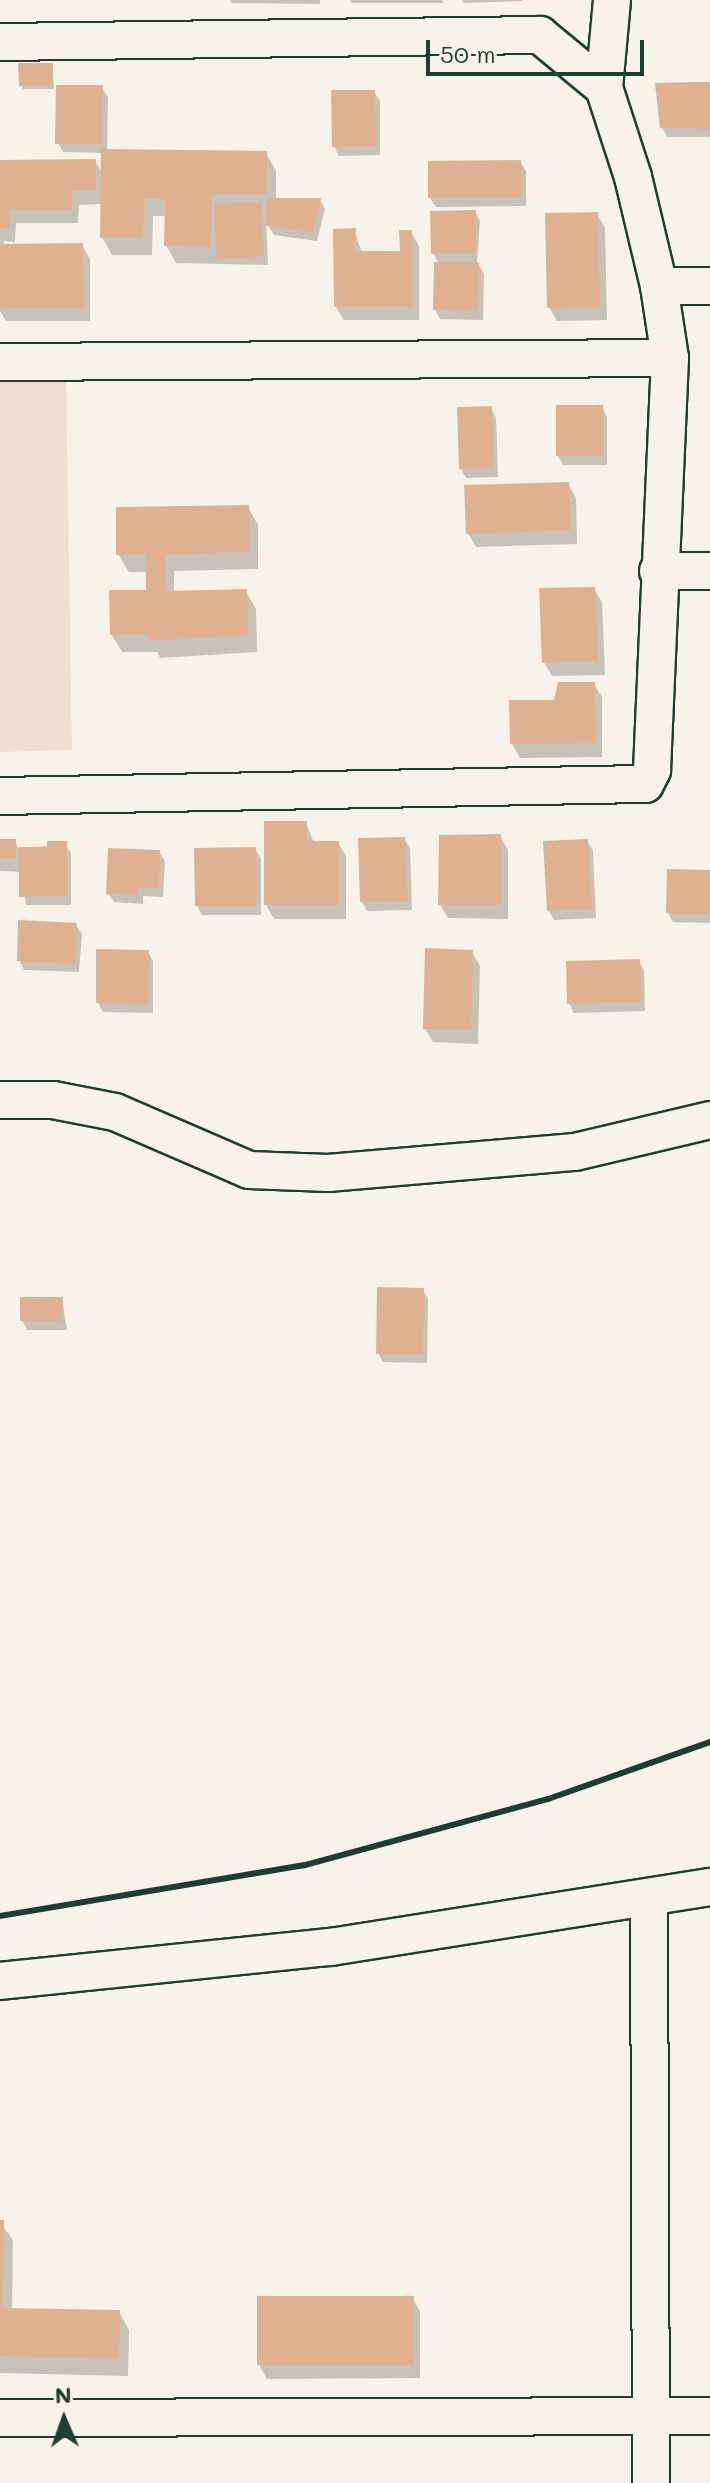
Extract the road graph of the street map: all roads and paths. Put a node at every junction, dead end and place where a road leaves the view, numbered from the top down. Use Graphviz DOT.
graph roads {
  1 [pos="612,0"];
  2 [pos="0,42"];
  3 [pos="604,88"];
  4 [pos="659,286"];
  5 [pos="710,286"];
  6 [pos="670,358"];
  7 [pos="0,362"];
  8 [pos="658,571"];
  9 [pos="710,571"];
  10 [pos="0,796"];
  11 [pos="0,1100"];
  12 [pos="710,1120"];
  13 [pos="710,1887"];
  14 [pos="649,1897"];
  15 [pos="0,1981"];
  16 [pos="710,2416"];
  17 [pos="651,2417"];
  18 [pos="0,2418"];
  19 [pos="651,2483"];
  1 -- 3 [label="street"];
  2 -- 3 [label="street"];
  3 -- 4 [label="street"];
  4 -- 5 [label="street"];
  4 -- 6 [label="street"];
  6 -- 7 [label="street"];
  6 -- 8 [label="street"];
  8 -- 9 [label="street"];
  8 -- 10 [label="street"];
  11 -- 12 [label="street"];
  13 -- 14 [label="street"];
  14 -- 15 [label="street"];
  14 -- 17 [label="street"];
  16 -- 17 [label="street"];
  17 -- 18 [label="street"];
  17 -- 19 [label="street"];
}
